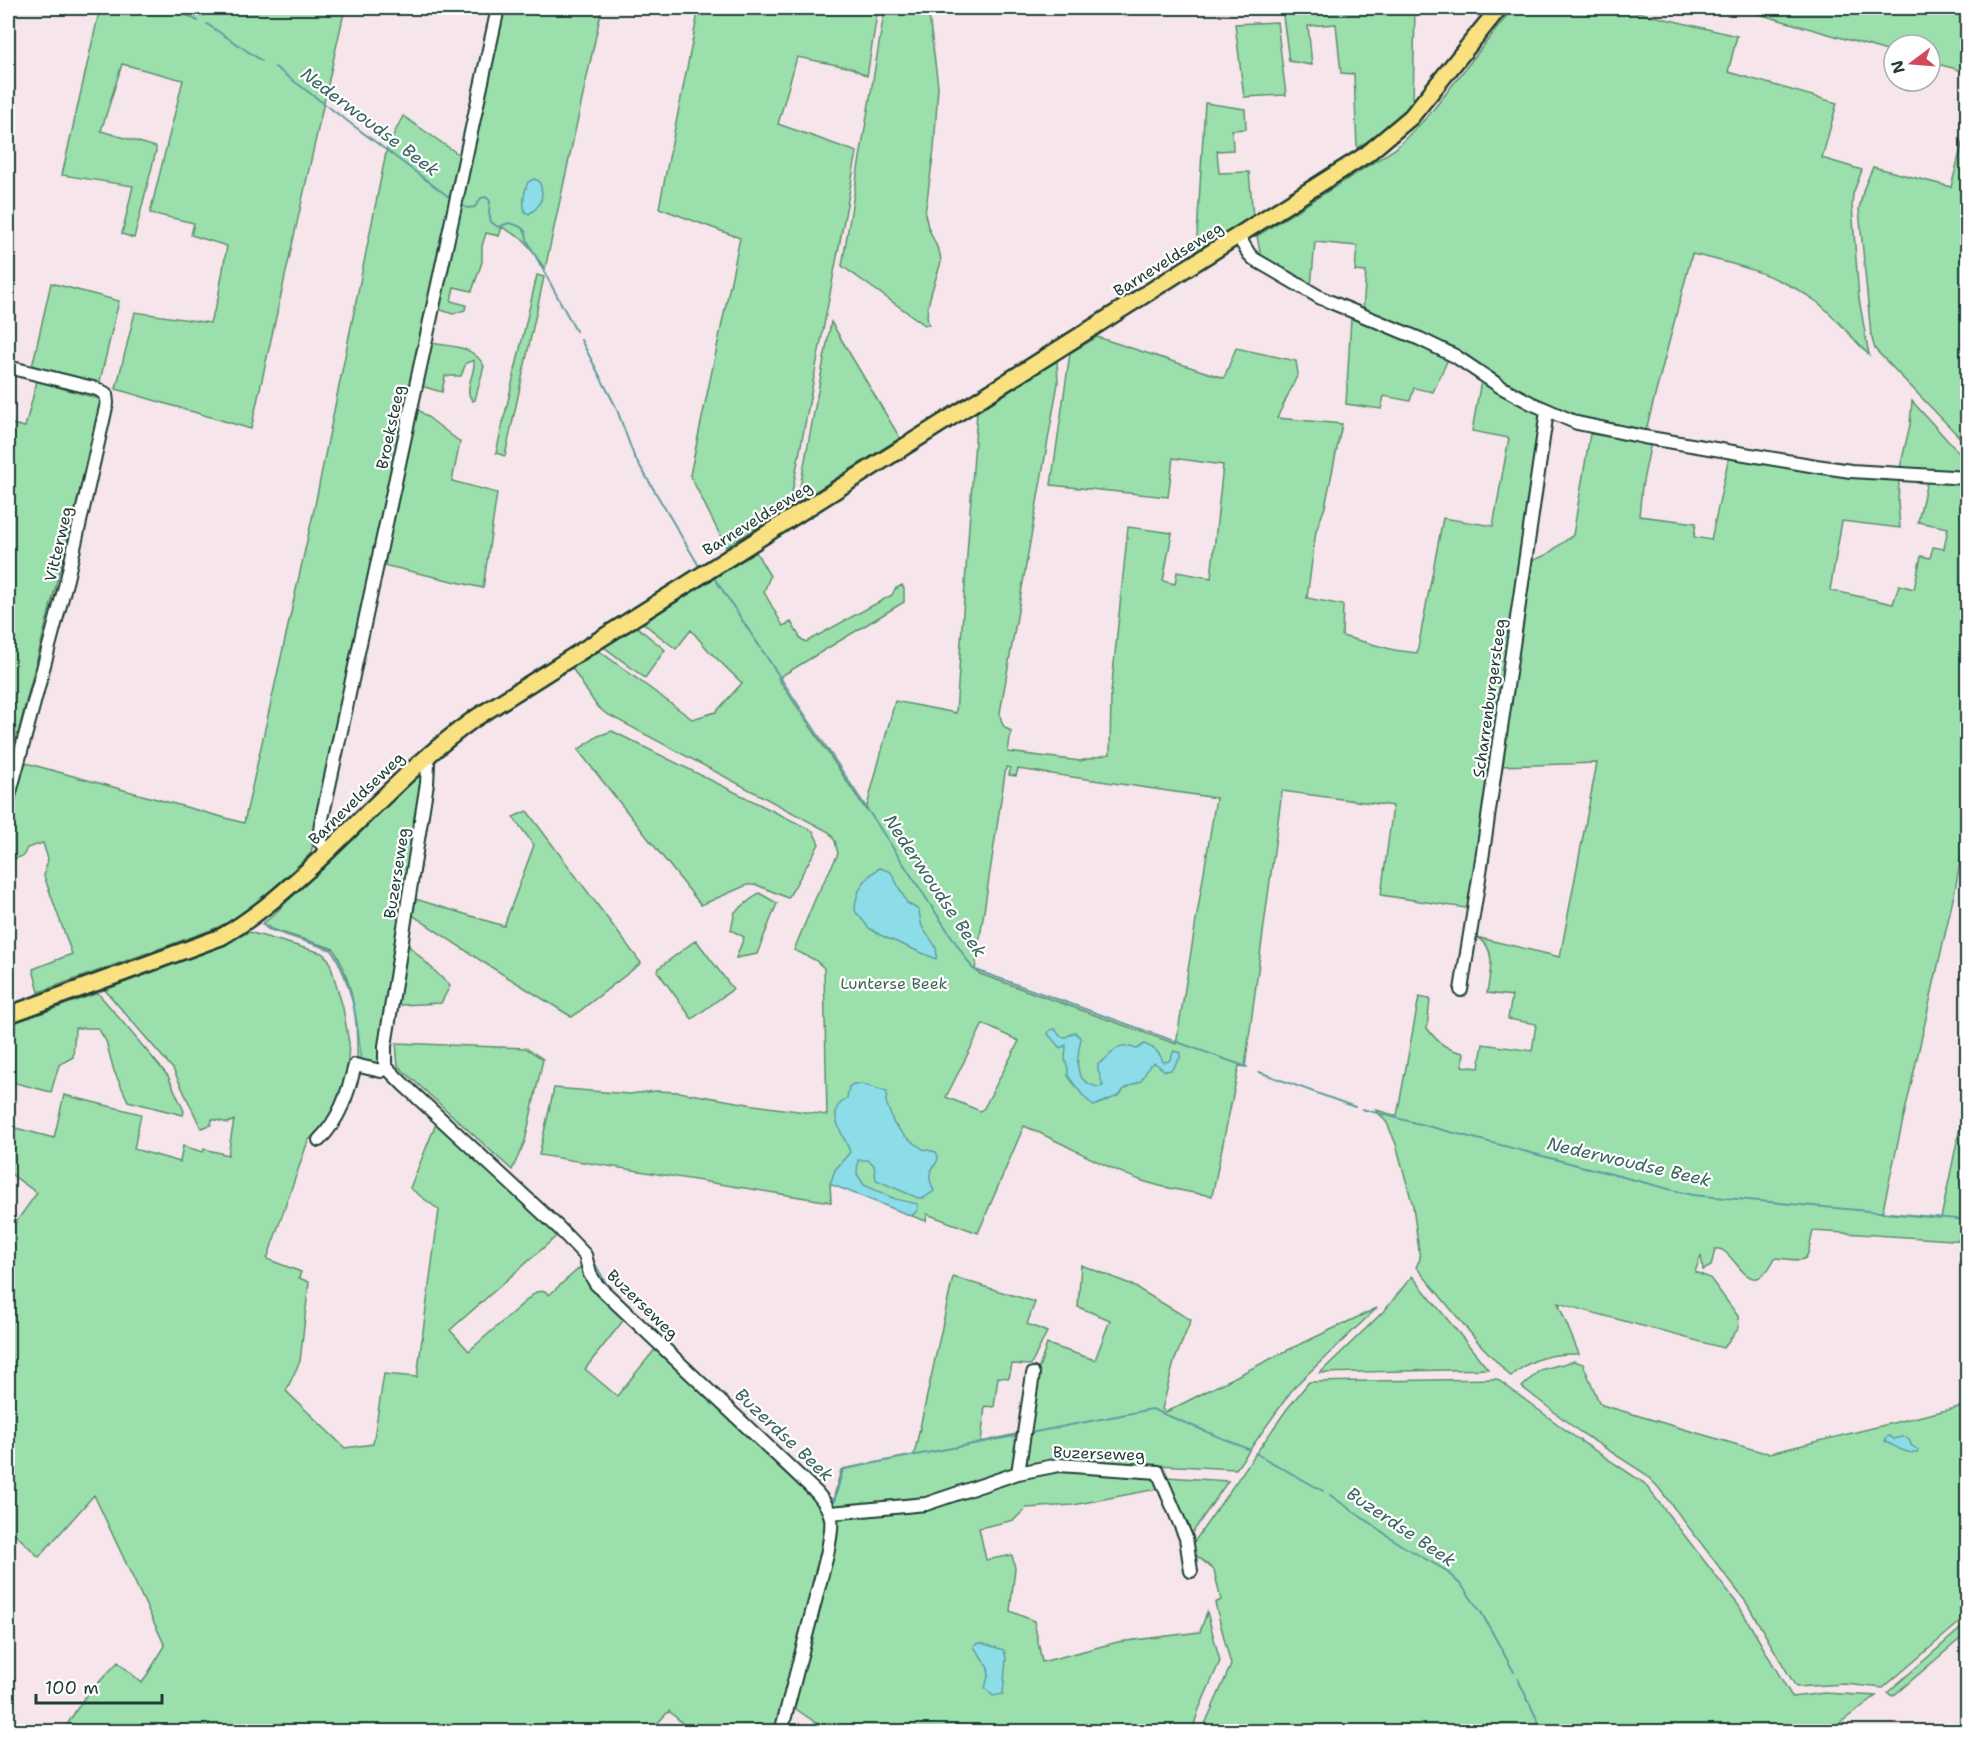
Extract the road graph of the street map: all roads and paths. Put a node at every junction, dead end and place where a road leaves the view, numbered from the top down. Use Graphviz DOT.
graph roads {
  1 [pos="498,8"];
  2 [pos="1499,8"];
  3 [pos="1238,237"];
  4 [pos="8,368"];
  5 [pos="1546,411"];
  6 [pos="1968,478"];
  7 [pos="426,756"];
  8 [pos="8,800"];
  9 [pos="328,851"];
  10 [pos="1461,990"];
  11 [pos="8,1015"];
  12 [pos="386,1066"];
  13 [pos="319,1140"];
  14 [pos="1033,1374"];
  15 [pos="1018,1473"];
  16 [pos="831,1513"];
  17 [pos="1191,1571"];
  18 [pos="781,1731"];
  1 -- 9 [label="street, Broeksteeg"];
  2 -- 3 [label="main road, Barneveldseweg"];
  3 -- 5 [label="street"];
  3 -- 7 [label="main road, Barneveldseweg"];
  4 -- 8 [label="street, Vitterweg"];
  5 -- 6 [label="street"];
  5 -- 10 [label="street, Scharrenburgersteeg"];
  7 -- 9 [label="main road, Barneveldseweg"];
  7 -- 12 [label="street, Buzerseweg"];
  9 -- 11 [label="main road, Barneveldseweg"];
  12 -- 13 [label="street"];
  12 -- 16 [label="street, Buzerseweg"];
  14 -- 15 [label="street"];
  15 -- 16 [label="street, Buzerseweg"];
  15 -- 17 [label="street, Buzerseweg"];
  16 -- 18 [label="street"];
}
